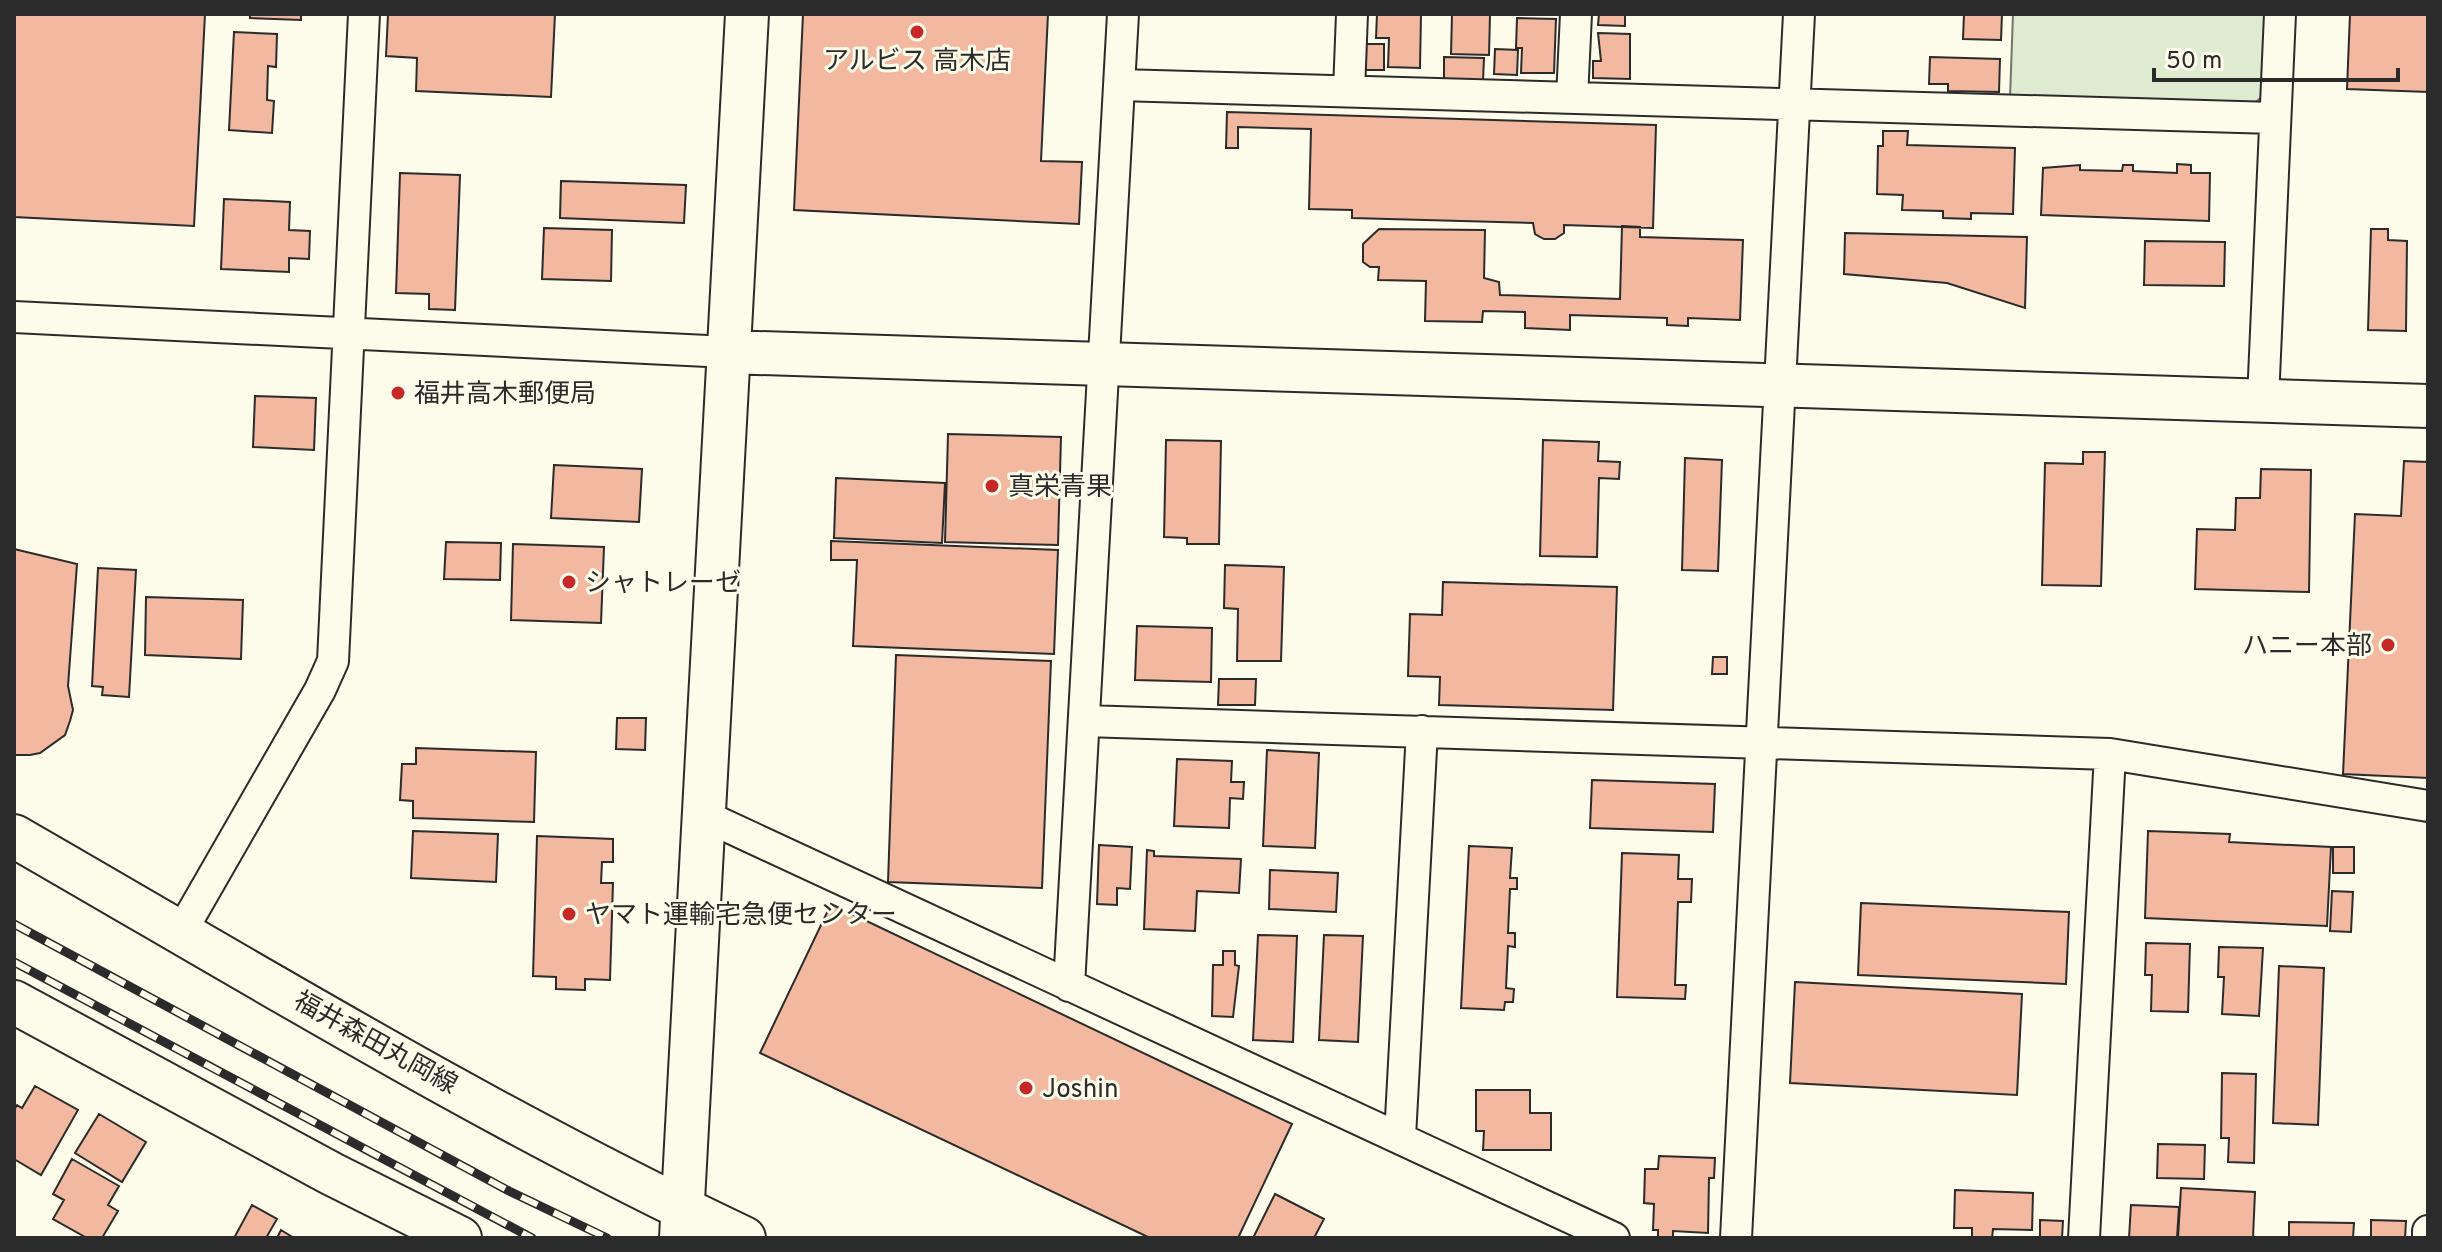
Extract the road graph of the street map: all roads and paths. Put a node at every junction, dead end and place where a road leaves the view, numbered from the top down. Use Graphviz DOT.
graph roads {
  1 [pos="364,14"];
  2 [pos="747,14"];
  3 [pos="1123,14"];
  4 [pos="1352,14"];
  5 [pos="1576,14"];
  6 [pos="1799,14"];
  7 [pos="2280,14"];
  8 [pos="1119,85"];
  9 [pos="1349,91"];
  10 [pos="1572,98"];
  11 [pos="1794,105"];
  12 [pos="2274,118"];
  13 [pos="14,317"];
  14 [pos="348,333"];
  15 [pos="728,352"];
  16 [pos="1103,363"];
  17 [pos="1780,386"];
  18 [pos="2263,400"];
  19 [pos="2428,406"];
  20 [pos="1085,721"];
  21 [pos="1422,731"];
  22 [pos="1762,742"];
  23 [pos="2110,754"];
  24 [pos="2428,806"];
  25 [pos="705,816"];
  26 [pos="14,836"];
  27 [pos="181,932"];
  28 [pos="1069,986"];
  29 [pos="14,1002"];
  30 [pos="1400,1137"];
  31 [pos="682,1224"];
  32 [pos="2428,1231"];
  33 [pos="460,1238"];
  34 [pos="744,1238"];
  35 [pos="1614,1238"];
  36 [pos="1736,1238"];
  37 [pos="2084,1238"];
  38 [pos="2428,1238"];
  1 -- 14 [label="street"];
  2 -- 15 [label="street"];
  3 -- 8 [label="street"];
  4 -- 9 [label="street"];
  5 -- 10 [label="street"];
  6 -- 11 [label="street"];
  7 -- 12 [label="street"];
  8 -- 9 [label="street"];
  8 -- 16 [label="street"];
  9 -- 10 [label="street"];
  10 -- 11 [label="street"];
  11 -- 12 [label="street"];
  11 -- 17 [label="street"];
  12 -- 18 [label="street"];
  13 -- 14 [label="street"];
  14 -- 15 [label="street"];
  14 -- 27 [label="street"];
  15 -- 16 [label="street"];
  15 -- 25 [label="street"];
  16 -- 17 [label="street"];
  16 -- 20 [label="street"];
  17 -- 18 [label="street"];
  17 -- 22 [label="street"];
  18 -- 19 [label="street"];
  20 -- 21 [label="street"];
  20 -- 28 [label="street"];
  21 -- 22 [label="street"];
  21 -- 30 [label="street"];
  22 -- 23 [label="street"];
  22 -- 36 [label="street"];
  23 -- 24 [label="street"];
  23 -- 37 [label="street"];
  25 -- 28 [label="street"];
  25 -- 31 [label="street"];
  26 -- 27 [label="street, 福井森田丸岡線"];
  27 -- 31 [label="street, 福井森田丸岡線"];
  28 -- 30 [label="street"];
  29 -- 33 [label="street"];
  30 -- 35 [label="street"];
  31 -- 34 [label="street, 福井森田丸岡線"];
  32 -- 38 [label="street"];
}
